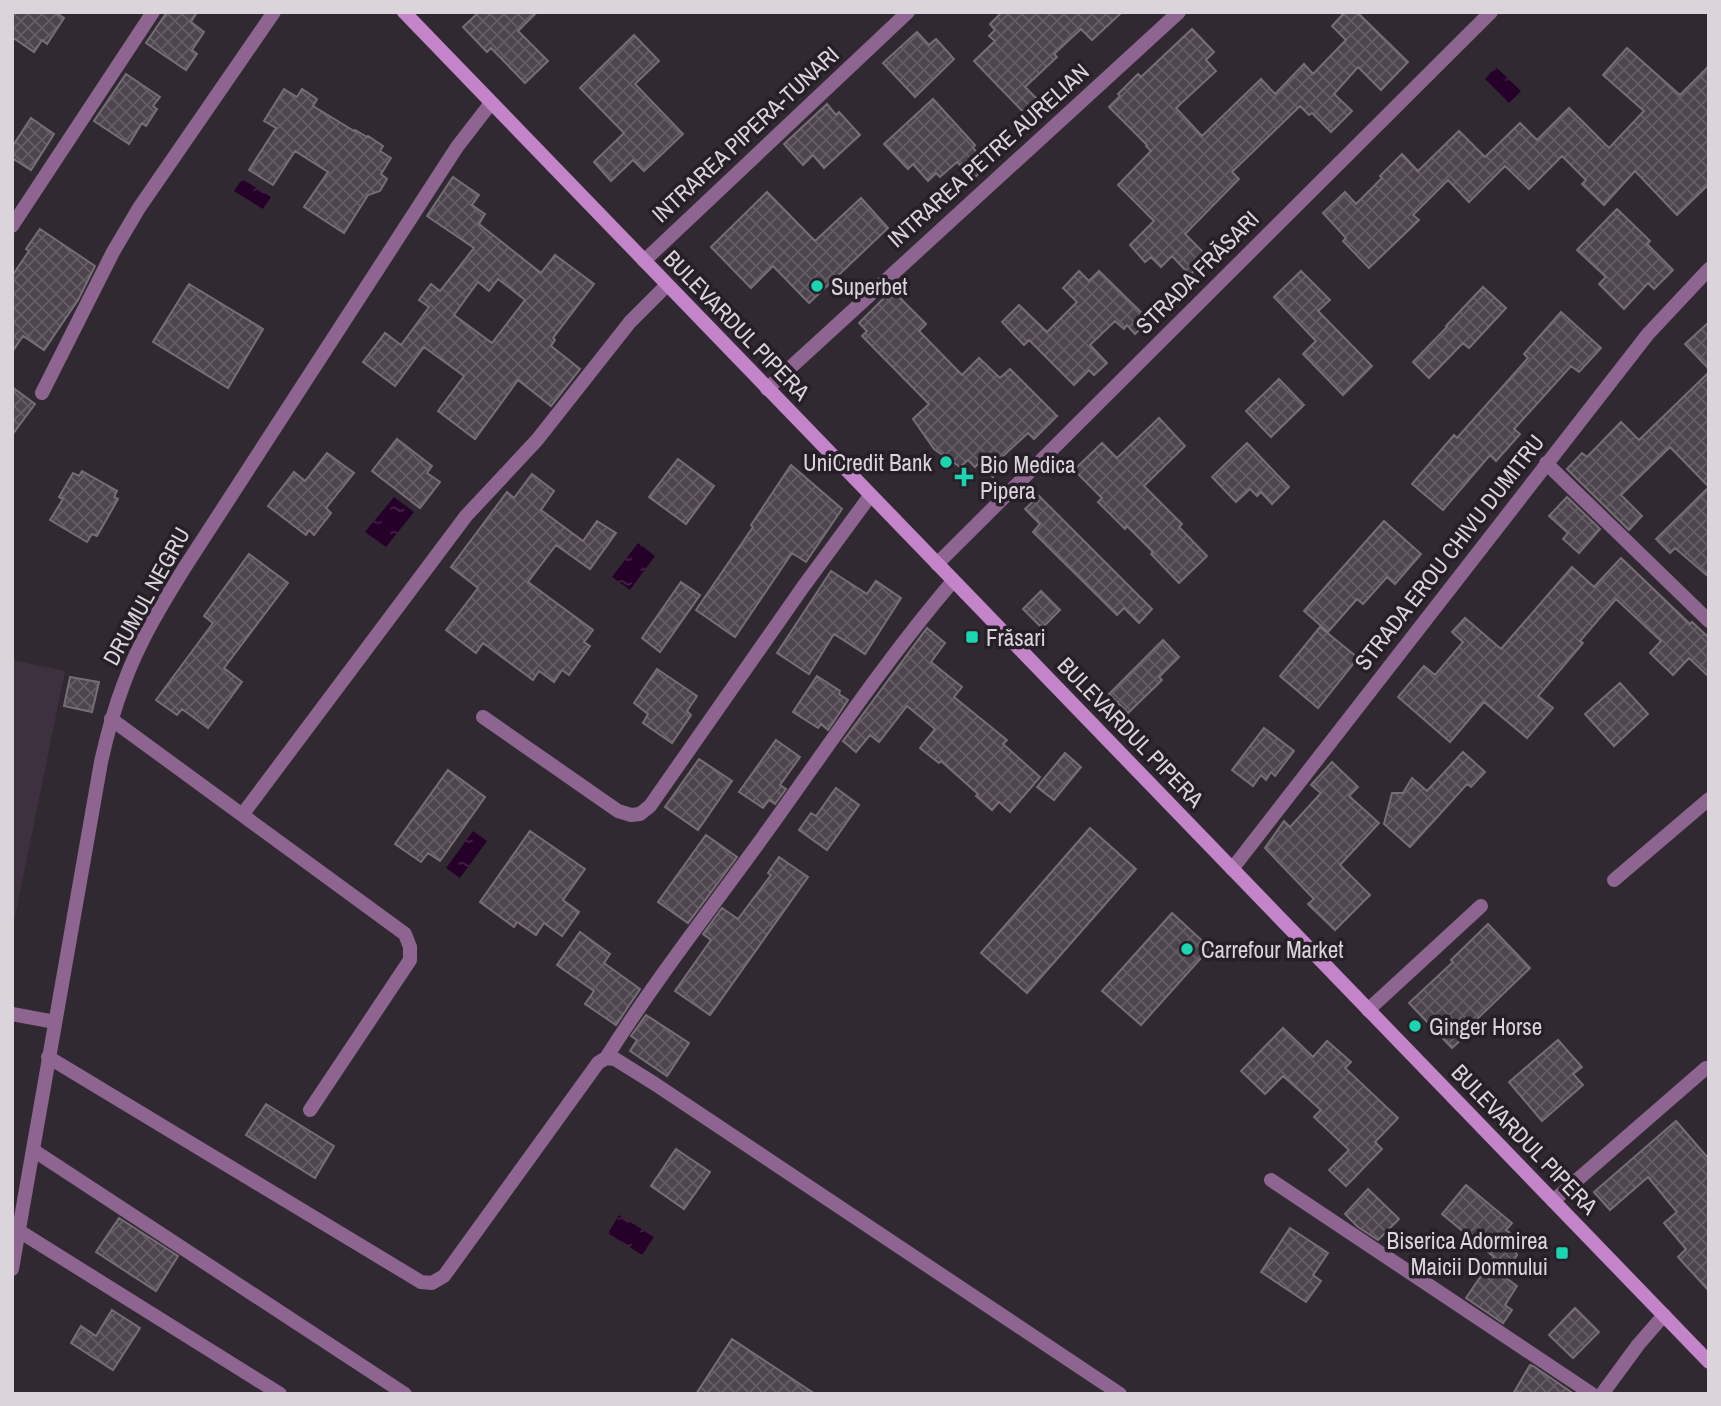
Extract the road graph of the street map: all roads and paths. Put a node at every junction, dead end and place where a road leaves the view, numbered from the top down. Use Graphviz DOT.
graph roads {
  1 [pos="153,12"];
  2 [pos="274,12"];
  3 [pos="404,12"];
  4 [pos="908,12"];
  5 [pos="1179,12"];
  6 [pos="1491,12"];
  7 [pos="491,103"];
  8 [pos="12,226"];
  9 [pos="644,261"];
  10 [pos="1707,275"];
  11 [pos="667,285"];
  12 [pos="767,389"];
  13 [pos="42,393"];
  14 [pos="1546,463"];
  15 [pos="870,496"];
  16 [pos="937,564"];
  17 [pos="953,581"];
  18 [pos="1709,621"];
  19 [pos="483,717"];
  20 [pos="111,719"];
  21 [pos="1709,799"];
  22 [pos="242,815"];
  23 [pos="1232,869"];
  24 [pos="1614,880"];
  25 [pos="1481,906"];
  26 [pos="1368,1010"];
  27 [pos="12,1014"];
  28 [pos="55,1022"];
  29 [pos="48,1057"];
  30 [pos="606,1058"];
  31 [pos="1706,1068"];
  32 [pos="310,1110"];
  33 [pos="33,1150"];
  34 [pos="1271,1180"];
  35 [pos="1553,1201"];
  36 [pos="19,1231"];
  37 [pos="12,1269"];
  38 [pos="1664,1315"];
  39 [pos="1709,1362"];
  40 [pos="280,1394"];
  41 [pos="405,1394"];
  42 [pos="1120,1394"];
  43 [pos="1592,1394"];
  44 [pos="1602,1394"];
  1 -- 8 [label="street"];
  2 -- 13 [label="street"];
  3 -- 7 [label="main road, BULEVARDUL PIPERA"];
  4 -- 9 [label="street, INTRAREA PIPERA-TUNARI"];
  5 -- 12 [label="street, INTRAREA PETRE AURELIAN"];
  6 -- 16 [label="street, STRADA FRĂSARI"];
  7 -- 9 [label="main road, BULEVARDUL PIPERA"];
  7 -- 20 [label="street, DRUMUL NEGRU"];
  9 -- 11 [label="main road, BULEVARDUL PIPERA"];
  10 -- 14 [label="street, STRADA EROU CHIVU DUMITRU"];
  11 -- 12 [label="main road, BULEVARDUL PIPERA"];
  11 -- 22 [label="street"];
  12 -- 15 [label="main road, BULEVARDUL PIPERA"];
  14 -- 18 [label="street"];
  14 -- 23 [label="street, STRADA EROU CHIVU DUMITRU"];
  15 -- 16 [label="main road, BULEVARDUL PIPERA"];
  15 -- 19 [label="street"];
  16 -- 17 [label="main road, BULEVARDUL PIPERA"];
  17 -- 23 [label="main road, BULEVARDUL PIPERA"];
  17 -- 30 [label="street"];
  20 -- 22 [label="street"];
  20 -- 28 [label="street, DRUMUL NEGRU"];
  21 -- 24 [label="street"];
  22 -- 32 [label="street"];
  23 -- 26 [label="main road, BULEVARDUL PIPERA"];
  25 -- 26 [label="street"];
  26 -- 35 [label="main road, BULEVARDUL PIPERA"];
  27 -- 28 [label="street"];
  28 -- 29 [label="street, DRUMUL NEGRU"];
  29 -- 30 [label="street"];
  29 -- 33 [label="street, DRUMUL NEGRU"];
  30 -- 42 [label="street"];
  31 -- 35 [label="street"];
  33 -- 36 [label="street, DRUMUL NEGRU"];
  33 -- 41 [label="street"];
  34 -- 43 [label="street"];
  35 -- 38 [label="main road, BULEVARDUL PIPERA"];
  36 -- 37 [label="street, DRUMUL NEGRU"];
  36 -- 40 [label="street"];
  38 -- 39 [label="main road, BULEVARDUL PIPERA"];
  38 -- 44 [label="street"];
}
